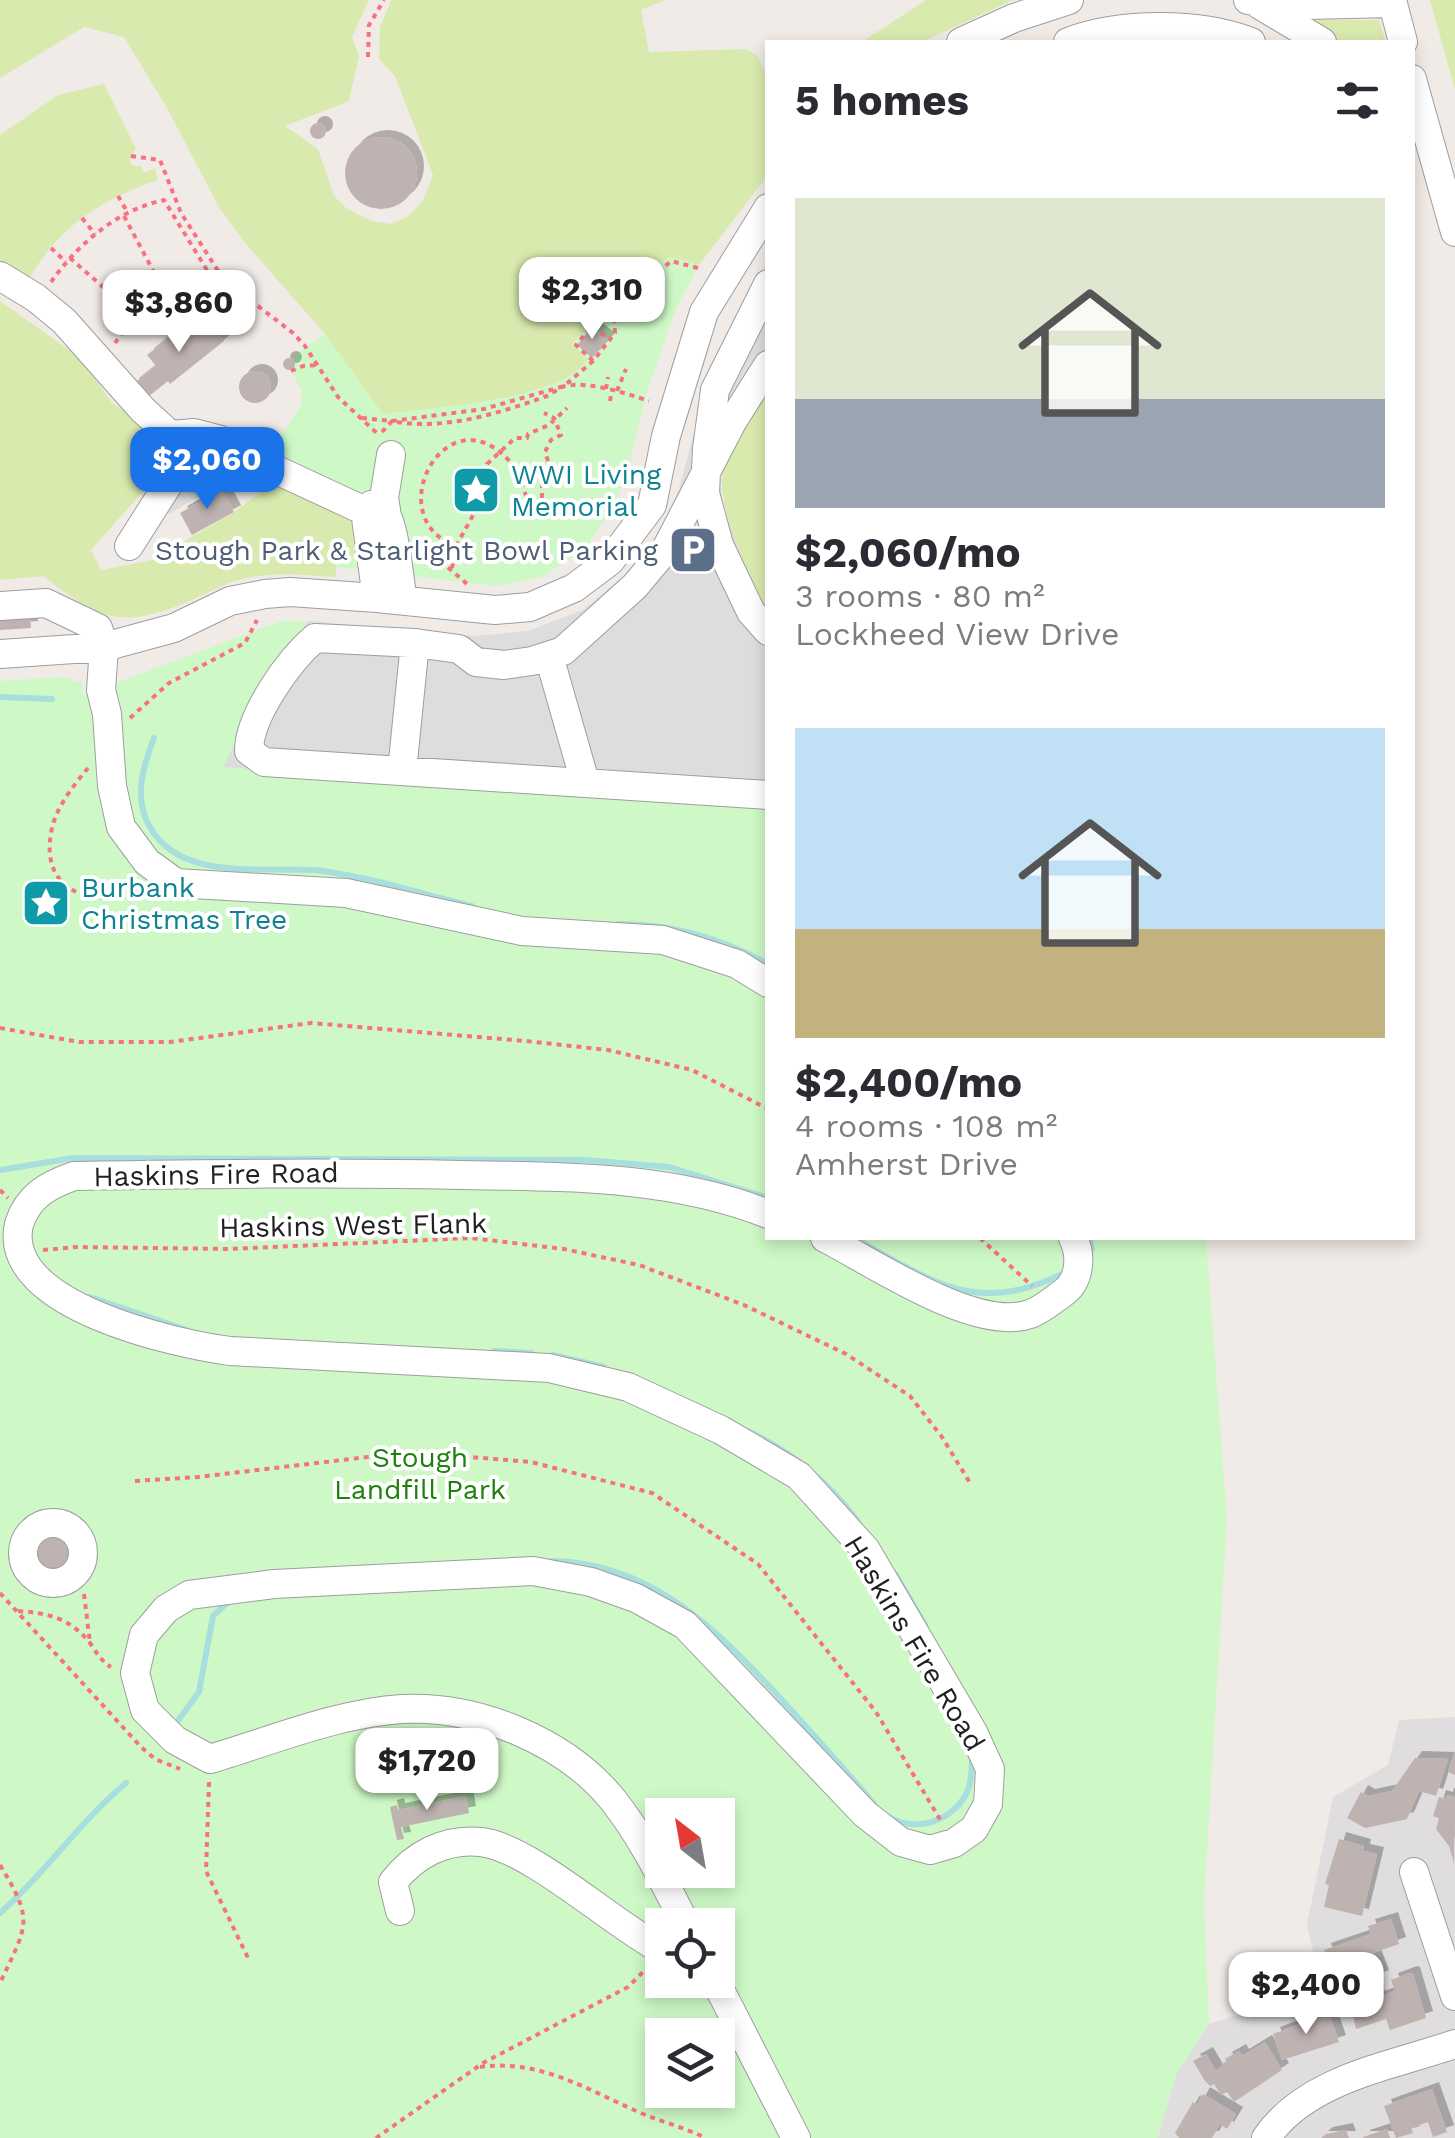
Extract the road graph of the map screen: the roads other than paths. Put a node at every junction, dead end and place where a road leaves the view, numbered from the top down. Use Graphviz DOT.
graph roads {
  1 [pos="1071,0"];
  2 [pos="1256,1"];
  3 [pos="1392,1"];
  4 [pos="965,40"];
  5 [pos="1077,40"];
  6 [pos="1082,40"];
  7 [pos="1246,40"];
  8 [pos="1319,40"];
  9 [pos="1402,40"];
  10 [pos="1415,102"];
  11 [pos="765,216"];
  12 [pos="1455,232"];
  13 [pos="0,276"];
  14 [pos="765,290"];
  15 [pos="765,370"];
  16 [pos="172,436"];
  17 [pos="386,446"];
  18 [pos="706,471"];
  19 [pos="652,505"];
  20 [pos="376,510"];
  21 [pos="681,522"];
  22 [pos="128,546"];
  23 [pos="330,594"];
  24 [pos="390,599"];
  25 [pos="0,606"];
  26 [pos="765,628"];
  27 [pos="330,637"];
  28 [pos="415,643"];
  29 [pos="104,647"];
  30 [pos="0,654"];
  31 [pos="548,656"];
  32 [pos="402,770"];
  33 [pos="585,782"];
  34 [pos="765,795"];
  35 [pos="765,981"];
  36 [pos="765,1213"];
  37 [pos="829,1240"];
  38 [pos="1074,1240"];
  39 [pos="1414,1872"];
  40 [pos="677,1908"];
  41 [pos="400,1911"];
  42 [pos="645,1947"];
  43 [pos="1455,1996"];
  44 [pos="724,1998"];
  45 [pos="1455,2044"];
  46 [pos="796,2138"];
  47 [pos="1266,2138"];
  1 -- 4 [label="street"];
  1 -- 5 [label="street"];
  2 -- 3 [label="street"];
  2 -- 8 [label="street"];
  3 -- 9 [label="street"];
  6 -- 7 [label="street"];
  10 -- 12 [label="street"];
  11 -- 19 [label="street"];
  13 -- 16 [label="street"];
  14 -- 18 [label="street"];
  15 -- 18 [label="street"];
  16 -- 20 [label="street"];
  16 -- 22 [label="street"];
  17 -- 20 [label="street"];
  18 -- 21 [label="street"];
  18 -- 26 [label="street"];
  19 -- 21 [label="street"];
  19 -- 24 [label="street"];
  20 -- 24 [label="street"];
  21 -- 31 [label="street"];
  23 -- 24 [label="street"];
  23 -- 27 [label="street"];
  23 -- 29 [label="street"];
  25 -- 29 [label="street"];
  27 -- 28 [label="street"];
  27 -- 32 [label="street"];
  28 -- 31 [label="street"];
  28 -- 32 [label="street"];
  29 -- 30 [label="street"];
  29 -- 35 [label="street"];
  31 -- 33 [label="street"];
  32 -- 33 [label="street"];
  33 -- 34 [label="street"];
  36 -- 40 [label="street, Haskins Fire Road"];
  37 -- 38 [label="street"];
  39 -- 43 [label="street"];
  41 -- 42 [label="street"];
  44 -- 46 [label="street"];
  45 -- 47 [label="street"];
}
